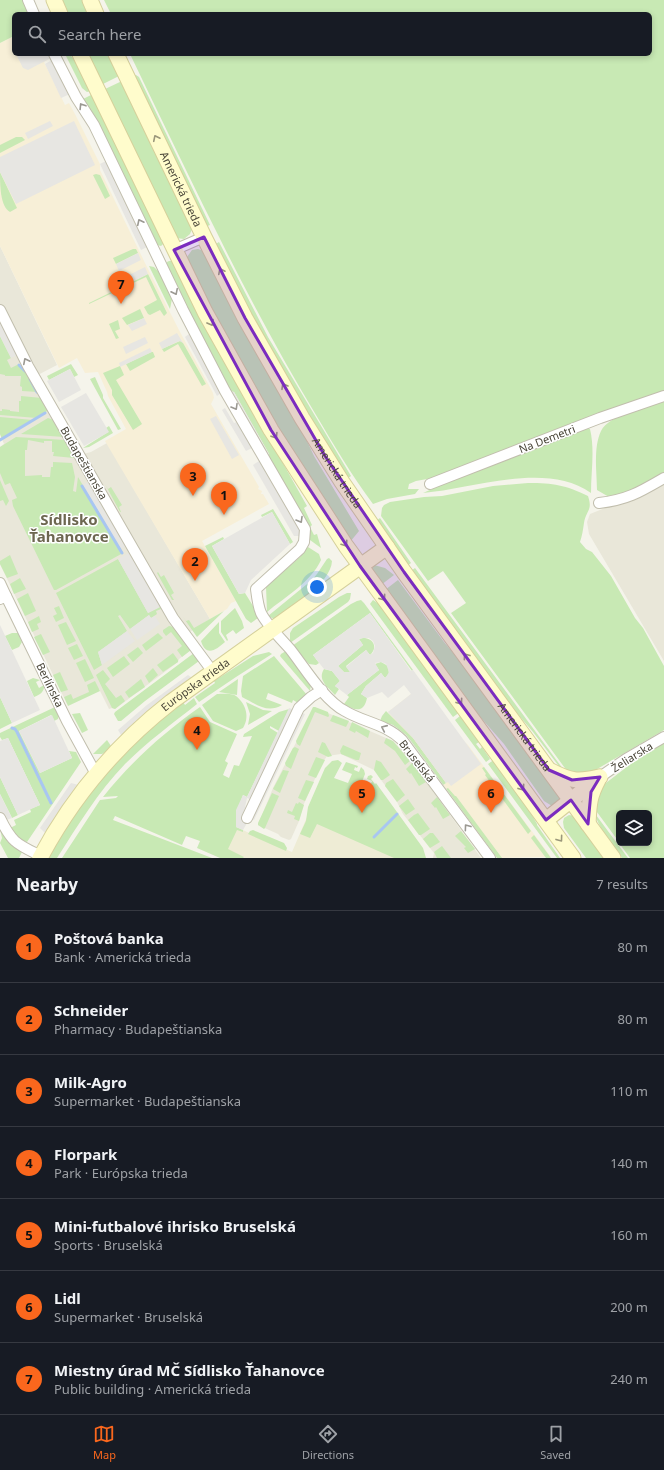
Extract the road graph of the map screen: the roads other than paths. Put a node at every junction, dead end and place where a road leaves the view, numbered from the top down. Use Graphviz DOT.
graph roads {
  1 [pos="28,0"];
  2 [pos="54,0"];
  3 [pos="90,0"];
  4 [pos="33,12"];
  5 [pos="59,12"];
  6 [pos="95,12"];
  7 [pos="55,56"];
  8 [pos="81,56"];
  9 [pos="117,56"];
  10 [pos="204,237"];
  11 [pos="174,250"];
  12 [pos="0,310"];
  13 [pos="664,396"];
  14 [pos="664,478"];
  15 [pos="430,484"];
  16 [pos="599,503"];
  17 [pos="387,547"];
  18 [pos="360,566"];
  19 [pos="0,583"];
  20 [pos="3,597"];
  21 [pos="273,629"];
  22 [pos="213,672"];
  23 [pos="322,690"];
  24 [pos="664,737"];
  25 [pos="549,770"];
  26 [pos="96,774"];
  27 [pos="600,777"];
  28 [pos="571,800"];
  29 [pos="0,818"];
  30 [pos="247,818"];
  31 [pos="546,820"];
  32 [pos="588,824"];
  33 [pos="40,857"];
  34 [pos="490,858"];
  35 [pos="573,858"];
  36 [pos="613,858"];
  1 -- 4 [label="street"];
  2 -- 5 [label="street"];
  3 -- 6 [label="street"];
  7 -- 21 [label="street, Bruselská"];
  8 -- 11 [label="street"];
  10 -- 9 [label="street, Americká trieda, one-way"];
  10 -- 11 [label="street"];
  17 -- 10 [label="street, Americká trieda, one-way"];
  11 -- 18 [label="street, one-way"];
  22 -- 12 [label="street, Budapeštianska, one-way"];
  13 -- 15 [label="street, Na Demetri"];
  14 -- 16 [label="street"];
  17 -- 18 [label="street, Európska trieda"];
  25 -- 17 [label="street, Americká trieda, one-way"];
  18 -- 21 [label="street, Európska trieda"];
  18 -- 31 [label="street, one-way"];
  19 -- 20 [label="street, Berlínska"];
  20 -- 26 [label="street, Berlínska"];
  21 -- 22 [label="street, Európska trieda"];
  21 -- 23 [label="street, Bruselská"];
  22 -- 26 [label="street, Európska trieda"];
  23 -- 30 [label="street"];
  34 -- 23 [label="street, Bruselská, one-way"];
  24 -- 27 [label="street, Želiarska"];
  25 -- 27 [label="street"];
  25 -- 28 [label="street, Americká trieda"];
  26 -- 33 [label="street, Európska trieda"];
  27 -- 28 [label="street"];
  27 -- 32 [label="street"];
  28 -- 31 [label="street"];
  28 -- 32 [label="street, Americká trieda"];
  29 -- 33 [label="street"];
  31 -- 35 [label="street, one-way"];
  32 -- 36 [label="street, Americká trieda"];
}
